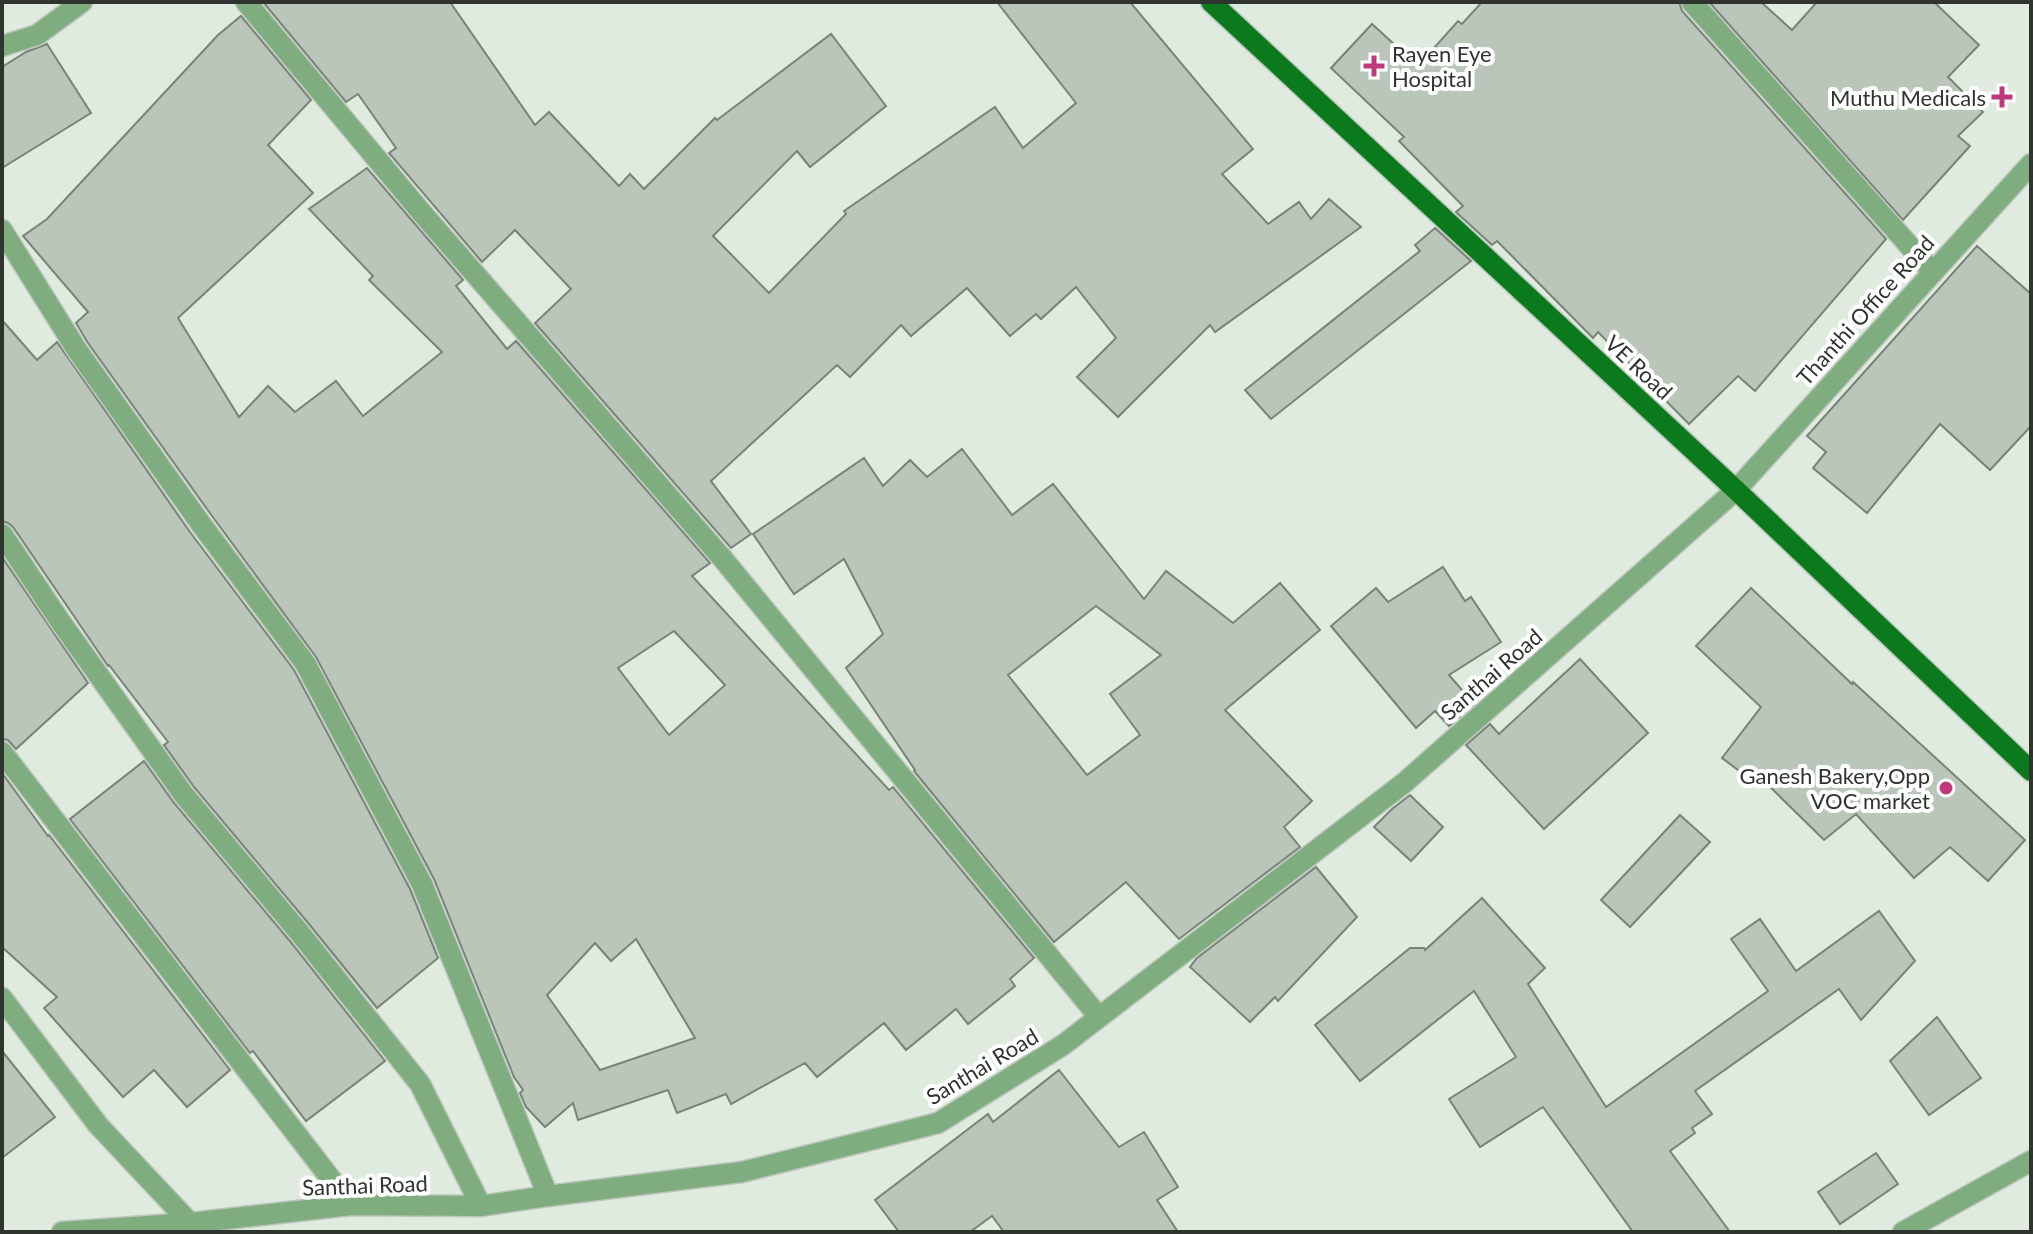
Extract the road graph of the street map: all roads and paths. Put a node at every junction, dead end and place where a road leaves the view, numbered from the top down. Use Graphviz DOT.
graph roads {
  1 [pos="82,2"];
  2 [pos="246,2"];
  3 [pos="1211,2"];
  4 [pos="1692,2"];
  5 [pos="2,46"];
  6 [pos="2031,164"];
  7 [pos="2,230"];
  8 [pos="1932,271"];
  9 [pos="1736,490"];
  10 [pos="2,534"];
  11 [pos="2,752"];
  12 [pos="2031,771"];
  13 [pos="2,998"];
  14 [pos="1099,1017"];
  15 [pos="2031,1161"];
  16 [pos="548,1196"];
  17 [pos="351,1205"];
  18 [pos="481,1206"];
  19 [pos="190,1223"];
  20 [pos="104,1230"];
  21 [pos="62,1232"];
  22 [pos="1903,1232"];
  1 -- 5 [label="street"];
  2 -- 14 [label="street"];
  3 -- 9 [label="main road, VE Road"];
  4 -- 8 [label="street"];
  6 -- 8 [label="street, Thanthi Office Road"];
  7 -- 16 [label="street"];
  8 -- 9 [label="street, Thanthi Office Road"];
  9 -- 12 [label="main road, VE Road"];
  9 -- 14 [label="street, Santhai Road"];
  10 -- 18 [label="street"];
  11 -- 17 [label="street"];
  13 -- 19 [label="street"];
  14 -- 16 [label="street, Santhai Road"];
  15 -- 22 [label="street"];
  16 -- 18 [label="street, Santhai Road"];
  17 -- 18 [label="street, Santhai Road"];
  17 -- 19 [label="street, Santhai Road"];
  19 -- 20 [label="street, Santhai Road"];
  20 -- 21 [label="street, Santhai Road"];
}
